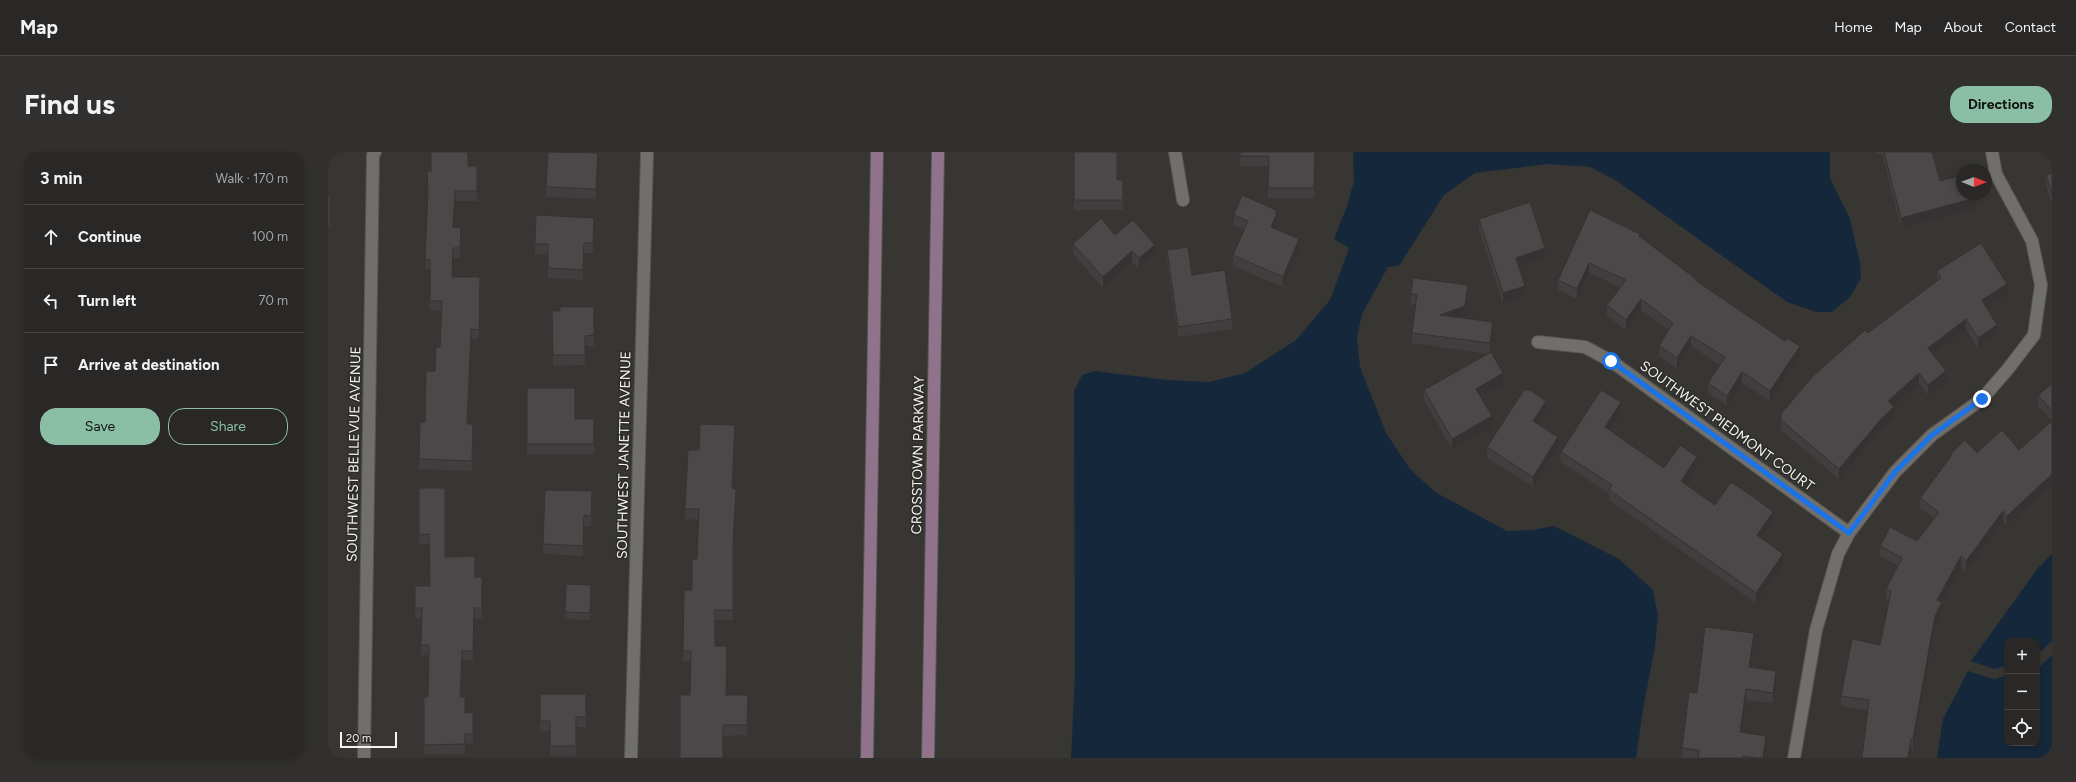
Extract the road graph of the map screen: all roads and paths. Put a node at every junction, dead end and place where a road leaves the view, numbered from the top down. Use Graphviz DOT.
graph roads {
  1 [pos="375,152"];
  2 [pos="647,152"];
  3 [pos="877,152"];
  4 [pos="938,152"];
  5 [pos="1175,152"];
  6 [pos="1992,152"];
  7 [pos="1183,200"];
  8 [pos="1538,342"];
  9 [pos="1849,533"];
  10 [pos="364,758"];
  11 [pos="631,758"];
  12 [pos="867,758"];
  13 [pos="928,758"];
  14 [pos="1794,758"];
  1 -- 10 [label="street, SOUTHWEST BELLEVUE AVENUE"];
  2 -- 11 [label="street, SOUTHWEST JANETTE AVENUE"];
  3 -- 12 [label="main road"];
  4 -- 13 [label="main road, CROSSTOWN PARKWAY"];
  5 -- 7 [label="street"];
  6 -- 9 [label="street"];
  8 -- 9 [label="street, SOUTHWEST PIEDMONT COURT"];
  9 -- 14 [label="street"];
}
